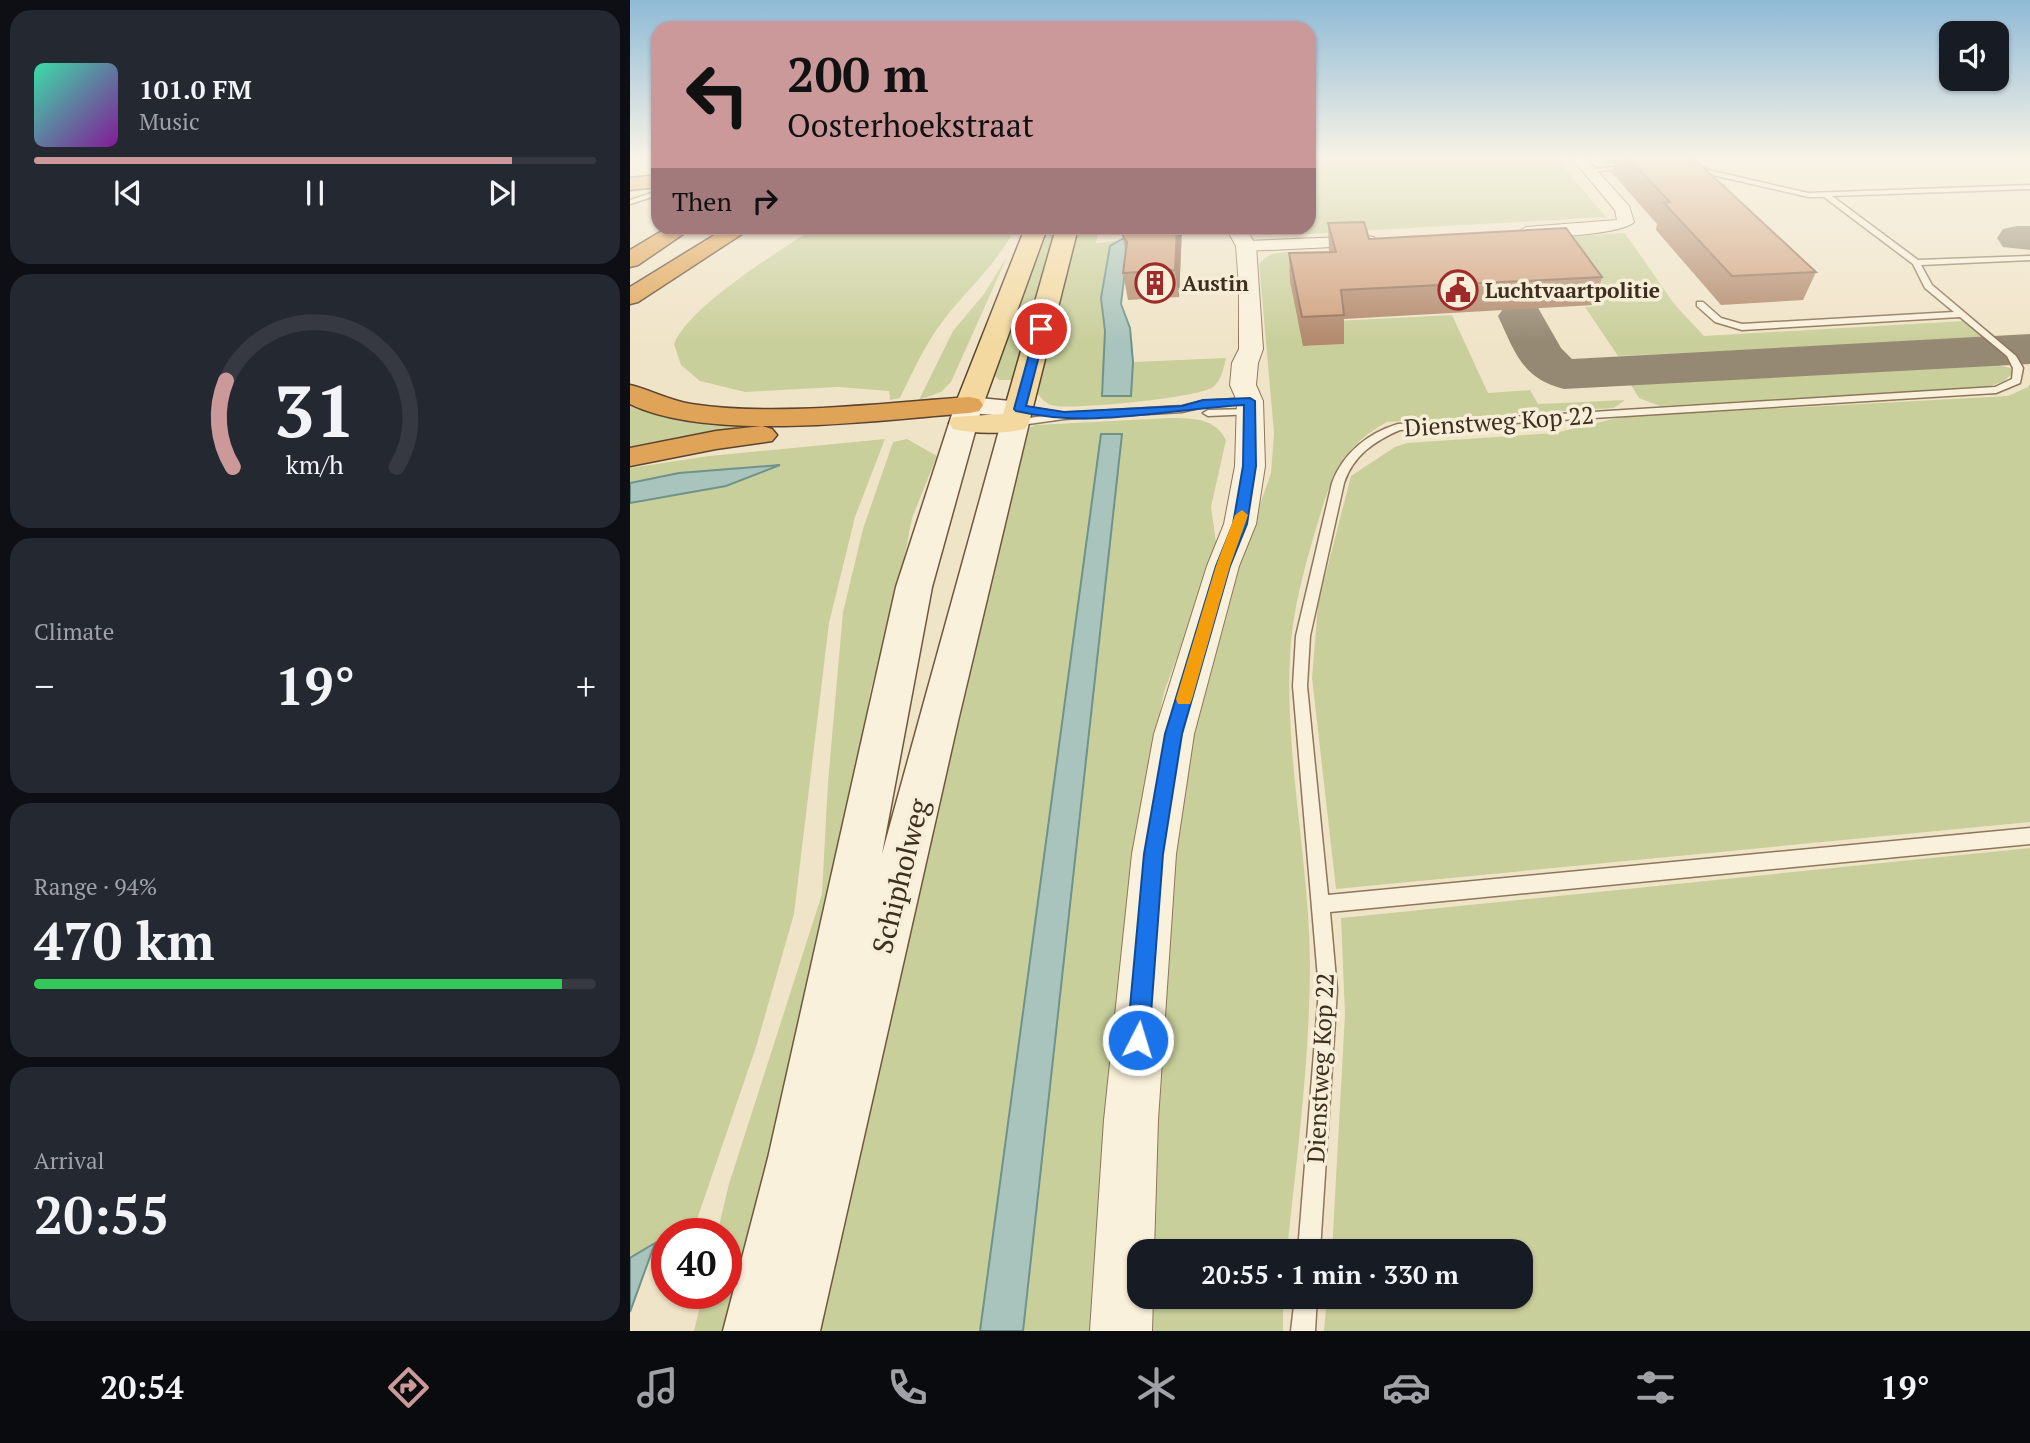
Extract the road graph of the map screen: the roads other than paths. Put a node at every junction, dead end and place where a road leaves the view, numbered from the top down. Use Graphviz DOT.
graph roads {
  1 [pos="1625,218"];
  2 [pos="1857,218"];
  3 [pos="1510,233"];
  4 [pos="670,235"];
  5 [pos="730,235"];
  6 [pos="1033,235"];
  7 [pos="1066,235"];
  8 [pos="1241,237"];
  9 [pos="1378,240"];
  10 [pos="709,249"];
  11 [pos="2030,258"];
  12 [pos="630,260"];
  13 [pos="1916,263"];
  14 [pos="630,298"];
  15 [pos="1700,304"];
  16 [pos="1961,314"];
  17 [pos="630,320"];
  18 [pos="630,393"];
  19 [pos="1250,407"];
  20 [pos="966,414"];
  21 [pos="1018,416"];
  22 [pos="630,457"];
  23 [pos="2030,835"];
  24 [pos="1320,904"];
  25 [pos="1310,1239"];
  26 [pos="1305,1309"];
  27 [pos="755,1331"];
  28 [pos="788,1331"];
  29 [pos="1121,1331"];
  30 [pos="1303,1331"];
  1 -- 3 [label="street"];
  2 -- 13 [label="lane"];
  4 -- 12 [label="highway"];
  5 -- 10 [label="highway"];
  6 -- 20 [label="main road, Schipholweg"];
  7 -- 21 [label="main road, Schipholweg"];
  8 -- 9 [label="street"];
  8 -- 19 [label="street"];
  10 -- 14 [label="highway"];
  10 -- 17 [label="highway"];
  11 -- 13 [label="lane"];
  13 -- 16 [label="lane"];
  15 -- 16 [label="lane"];
  16 -- 24 [label="lane, Dienstweg Kop 22"];
  18 -- 20 [label="highway"];
  19 -- 21 [label="lane"];
  19 -- 29 [label="street"];
  20 -- 21 [label="main road"];
  20 -- 22 [label="highway"];
  20 -- 27 [label="main road, Schipholweg"];
  21 -- 28 [label="main road, Schipholweg"];
  23 -- 24 [label="lane"];
  24 -- 25 [label="lane, Dienstweg Kop 22"];
  26 -- 30 [label="lane"];
}
